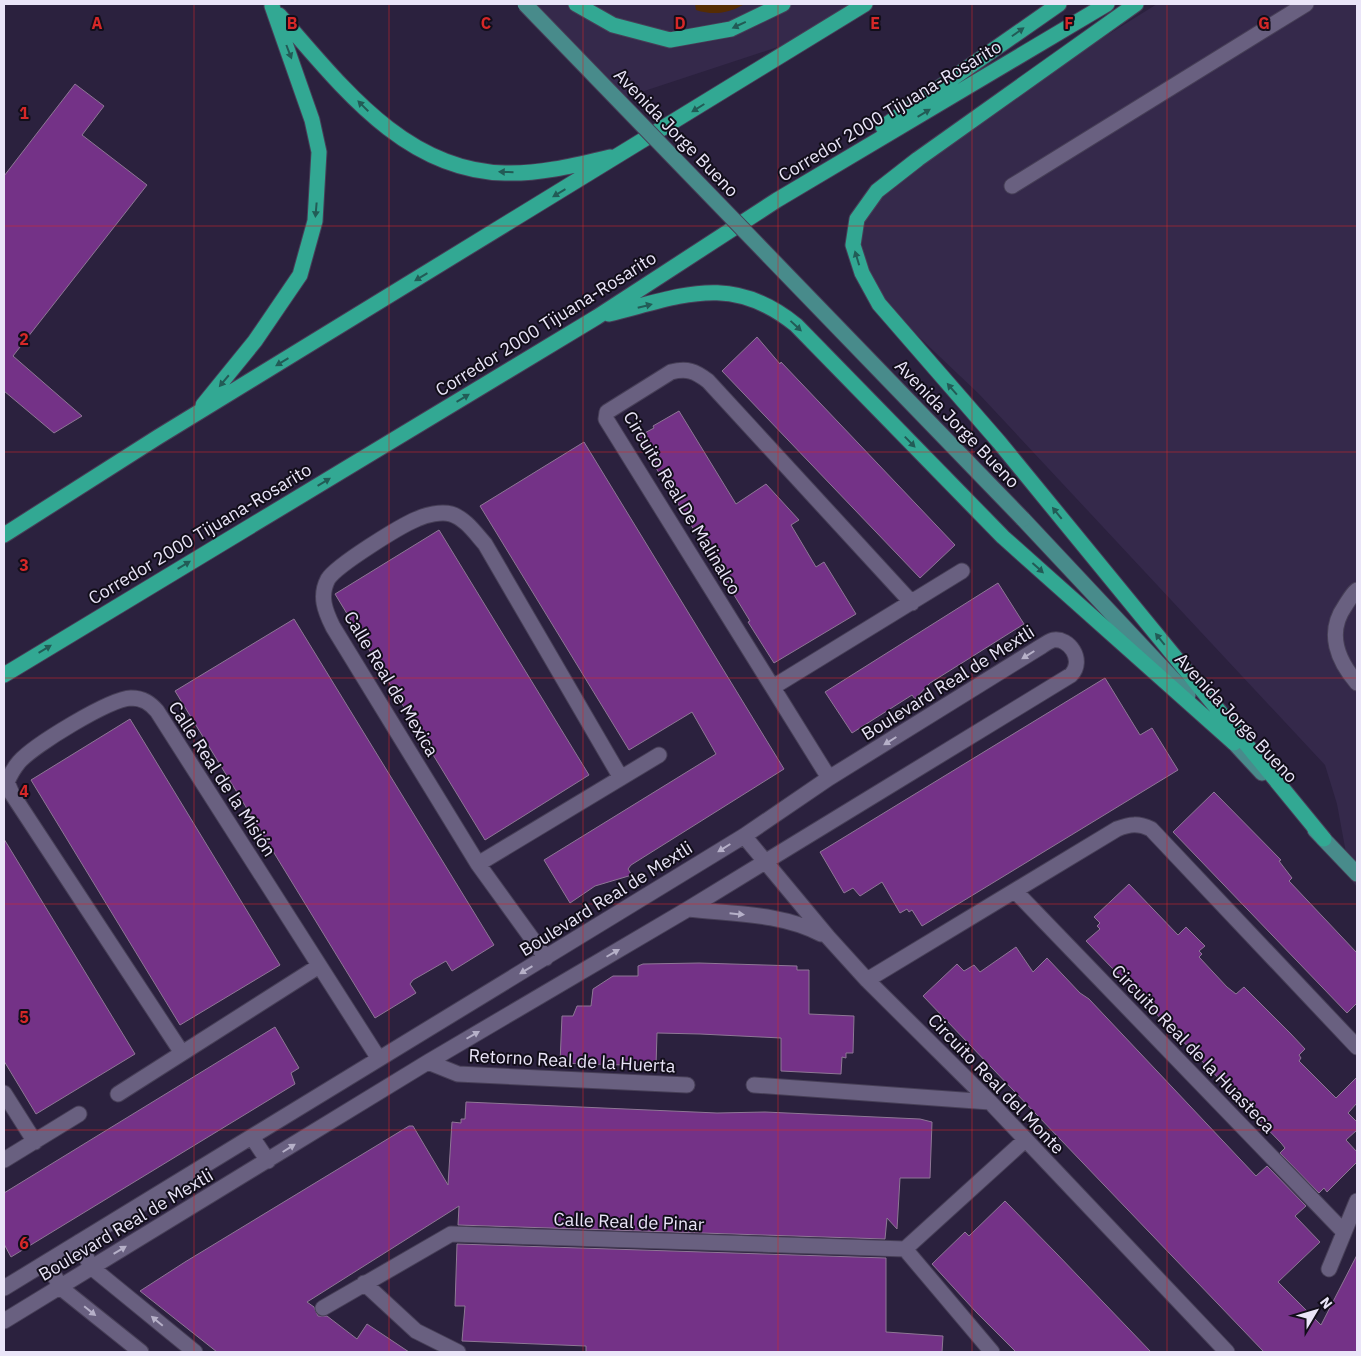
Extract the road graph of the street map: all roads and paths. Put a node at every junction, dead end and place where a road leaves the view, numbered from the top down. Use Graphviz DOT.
graph roads {
  1 [pos="525,4"];
  2 [pos="576,4"];
  3 [pos="783,4"];
  4 [pos="865,4"];
  5 [pos="877,4"];
  6 [pos="1059,4"];
  7 [pos="1107,4"];
  8 [pos="1136,4"];
  9 [pos="1306,4"];
  10 [pos="271,5"];
  11 [pos="739,82"];
  12 [pos="623,154"];
  13 [pos="1012,186"];
  14 [pos="777,200"];
  15 [pos="598,317"];
  16 [pos="195,415"];
  17 [pos="4,535"];
  18 [pos="962,571"];
  19 [pos="1357,590"];
  20 [pos="912,603"];
  21 [pos="4,675"];
  22 [pos="1357,683"];
  23 [pos="773,687"];
  24 [pos="1234,743"];
  25 [pos="659,755"];
  26 [pos="621,778"];
  27 [pos="829,778"];
  28 [pos="744,836"];
  29 [pos="1324,839"];
  30 [pos="764,862"];
  31 [pos="478,864"];
  32 [pos="1357,874"];
  33 [pos="1015,891"];
  34 [pos="688,909"];
  35 [pos="828,937"];
  36 [pos="546,958"];
  37 [pos="319,966"];
  38 [pos="868,980"];
  39 [pos="1357,1047"];
  40 [pos="182,1053"];
  41 [pos="378,1059"];
  42 [pos="428,1062"];
  43 [pos="687,1085"];
  44 [pos="754,1085"];
  45 [pos="4,1093"];
  46 [pos="118,1094"];
  47 [pos="990,1102"];
  48 [pos="78,1114"];
  49 [pos="252,1137"];
  50 [pos="1025,1140"];
  51 [pos="35,1142"];
  52 [pos="4,1160"];
  53 [pos="268,1161"];
  54 [pos="1357,1201"];
  55 [pos="1344,1232"];
  56 [pos="78,1242"];
  57 [pos="905,1249"];
  58 [pos="47,1262"];
  59 [pos="91,1267"];
  60 [pos="1329,1269"];
  61 [pos="364,1283"];
  62 [pos="4,1288"];
  63 [pos="60,1288"];
  64 [pos="323,1308"];
  65 [pos="4,1320"];
  66 [pos="177,1347"];
  67 [pos="141,1352"];
  68 [pos="195,1352"];
  69 [pos="458,1352"];
  70 [pos="992,1352"];
  71 [pos="1227,1352"];
  1 -- 24 [label="main road, Avenida Jorge Bueno, bridge"];
  3 -- 2 [label="highway, one-way"];
  4 -- 11 [label="highway"];
  5 -- 11 [label="highway"];
  14 -- 6 [label="highway, one-way"];
  14 -- 7 [label="highway, Corredor 2000 Tijuana-Rosarito, one-way"];
  29 -- 8 [label="highway, one-way"];
  9 -- 13 [label="street"];
  12 -- 10 [label="highway, one-way"];
  10 -- 16 [label="highway, one-way"];
  11 -- 12 [label="highway, one-way"];
  12 -- 16 [label="highway, one-way"];
  14 -- 15 [label="highway, Corredor 2000 Tijuana-Rosarito"];
  21 -- 15 [label="highway, Corredor 2000 Tijuana-Rosarito, one-way"];
  15 -- 24 [label="highway, one-way"];
  16 -- 17 [label="highway"];
  18 -- 20 [label="street"];
  19 -- 22 [label="street"];
  20 -- 23 [label="street"];
  20 -- 23 [label="street, Circuito Real De Malinalco"];
  23 -- 27 [label="street, Circuito Real De Malinalco"];
  24 -- 29 [label="main road, Avenida Jorge Bueno"];
  25 -- 26 [label="street"];
  26 -- 31 [label="street"];
  26 -- 31 [label="street, Calle Real de Mexica"];
  27 -- 28 [label="street, Boulevard Real de Mextli"];
  30 -- 27 [label="street, Boulevard Real de Mextli, one-way"];
  28 -- 30 [label="street, Circuito Real del Monte"];
  28 -- 36 [label="street, Boulevard Real de Mextli, one-way"];
  29 -- 32 [label="main road, Avenida Jorge Bueno"];
  30 -- 34 [label="street, Boulevard Real de Mextli"];
  30 -- 35 [label="street, Circuito Real del Monte"];
  31 -- 36 [label="street, Calle Real de Mexica"];
  33 -- 38 [label="street"];
  33 -- 39 [label="street"];
  33 -- 55 [label="street, Circuito Real de la Huasteca"];
  34 -- 35 [label="street, one-way"];
  42 -- 34 [label="street, Boulevard Real de Mextli, one-way"];
  35 -- 38 [label="street, Circuito Real del Monte"];
  36 -- 41 [label="street, Boulevard Real de Mextli, one-way"];
  37 -- 40 [label="street"];
  37 -- 40 [label="street, Calle Real de la Misión"];
  37 -- 41 [label="street, Calle Real de la Misión"];
  38 -- 47 [label="street, Circuito Real del Monte"];
  40 -- 46 [label="street"];
  41 -- 49 [label="street, Boulevard Real de Mextli"];
  42 -- 43 [label="street, Retorno Real de la Huerta"];
  53 -- 42 [label="street, Boulevard Real de Mextli, one-way"];
  44 -- 47 [label="street"];
  45 -- 51 [label="street"];
  47 -- 50 [label="street, Circuito Real del Monte"];
  48 -- 51 [label="street"];
  49 -- 53 [label="street"];
  49 -- 56 [label="street, Boulevard Real de Mextli"];
  50 -- 57 [label="street"];
  50 -- 71 [label="street, Circuito Real del Monte"];
  51 -- 52 [label="street"];
  59 -- 53 [label="street, Boulevard Real de Mextli, one-way"];
  54 -- 55 [label="street"];
  55 -- 60 [label="street"];
  56 -- 58 [label="street, Boulevard Real de Mextli"];
  56 -- 59 [label="street"];
  57 -- 61 [label="street, Calle Real de Pinar"];
  57 -- 70 [label="street"];
  58 -- 62 [label="street, Boulevard Real de Mextli"];
  58 -- 63 [label="street"];
  59 -- 63 [label="street, Boulevard Real de Mextli"];
  66 -- 59 [label="street, one-way"];
  61 -- 64 [label="street, Calle Real de Pinar"];
  61 -- 69 [label="street"];
  63 -- 65 [label="street, Boulevard Real de Mextli"];
  63 -- 67 [label="street, one-way"];
  66 -- 68 [label="street"];
}
